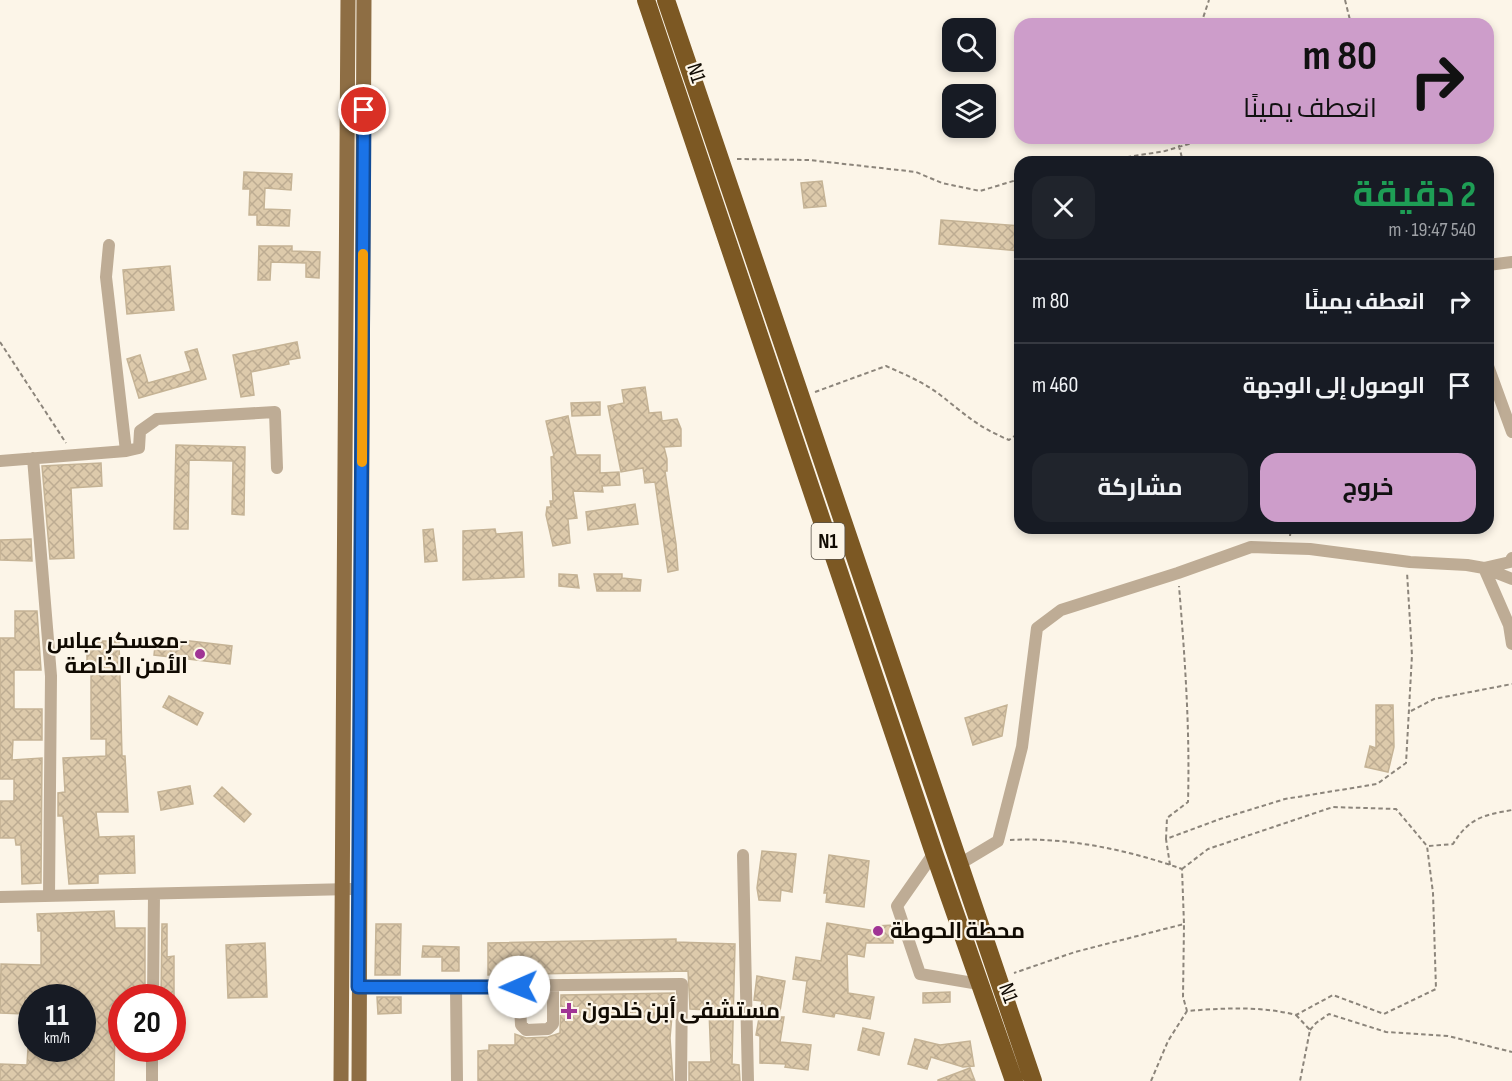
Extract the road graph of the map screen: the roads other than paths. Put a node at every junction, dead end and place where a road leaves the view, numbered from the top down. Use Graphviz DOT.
graph roads {
  1 [pos="348,0"];
  2 [pos="364,0"];
  3 [pos="646,0"];
  4 [pos="666,0"];
  5 [pos="364,175"];
  6 [pos="347,176"];
  7 [pos="109,244"];
  8 [pos="1512,262"];
  9 [pos="1494,264"];
  10 [pos="1494,382"];
  11 [pos="1512,432"];
  12 [pos="126,450"];
  13 [pos="33,458"];
  14 [pos="0,461"];
  15 [pos="277,468"];
  16 [pos="1512,558"];
  17 [pos="1484,568"];
  18 [pos="1512,579"];
  19 [pos="1512,644"];
  20 [pos="934,853"];
  21 [pos="743,855"];
  22 [pos="958,865"];
  23 [pos="342,889"];
  24 [pos="359,889"];
  25 [pos="154,895"];
  26 [pos="50,896"];
  27 [pos="0,897"];
  28 [pos="153,984"];
  29 [pos="979,984"];
  30 [pos="554,986"];
  31 [pos="358,987"];
  32 [pos="456,987"];
  33 [pos="519,987"];
  34 [pos="152,1062"];
  35 [pos="340,1078"];
  36 [pos="152,1081"];
  37 [pos="359,1081"];
  38 [pos="457,1081"];
  39 [pos="681,1081"];
  40 [pos="748,1081"];
  41 [pos="1014,1081"];
  42 [pos="1033,1081"];
  1 -- 6 [label="main road"];
  2 -- 5 [label="main road"];
  3 -- 20 [label="highway, N1 / N1"];
  4 -- 22 [label="highway, N1"];
  5 -- 6 [label="main road"];
  5 -- 24 [label="main road"];
  6 -- 23 [label="main road"];
  7 -- 12 [label="street"];
  8 -- 9 [label="street"];
  10 -- 11 [label="street"];
  12 -- 13 [label="street"];
  12 -- 15 [label="street"];
  13 -- 14 [label="street"];
  13 -- 26 [label="street"];
  16 -- 17 [label="street"];
  17 -- 18 [label="street"];
  17 -- 19 [label="street"];
  17 -- 22 [label="street"];
  20 -- 29 [label="highway, N1 / N1"];
  20 -- 29 [label="street"];
  21 -- 40 [label="street"];
  22 -- 42 [label="highway, N1"];
  23 -- 24 [label="street"];
  23 -- 25 [label="street"];
  23 -- 35 [label="main road"];
  24 -- 31 [label="main road"];
  25 -- 26 [label="street"];
  25 -- 28 [label="street"];
  26 -- 27 [label="street"];
  29 -- 41 [label="highway, N1 / N1"];
  30 -- 33 [label="street"];
  30 -- 33 [label="street"];
  30 -- 39 [label="street"];
  31 -- 32 [label="street"];
  31 -- 37 [label="main road"];
  32 -- 33 [label="street"];
  32 -- 38 [label="street"];
  34 -- 36 [label="street"];
}
